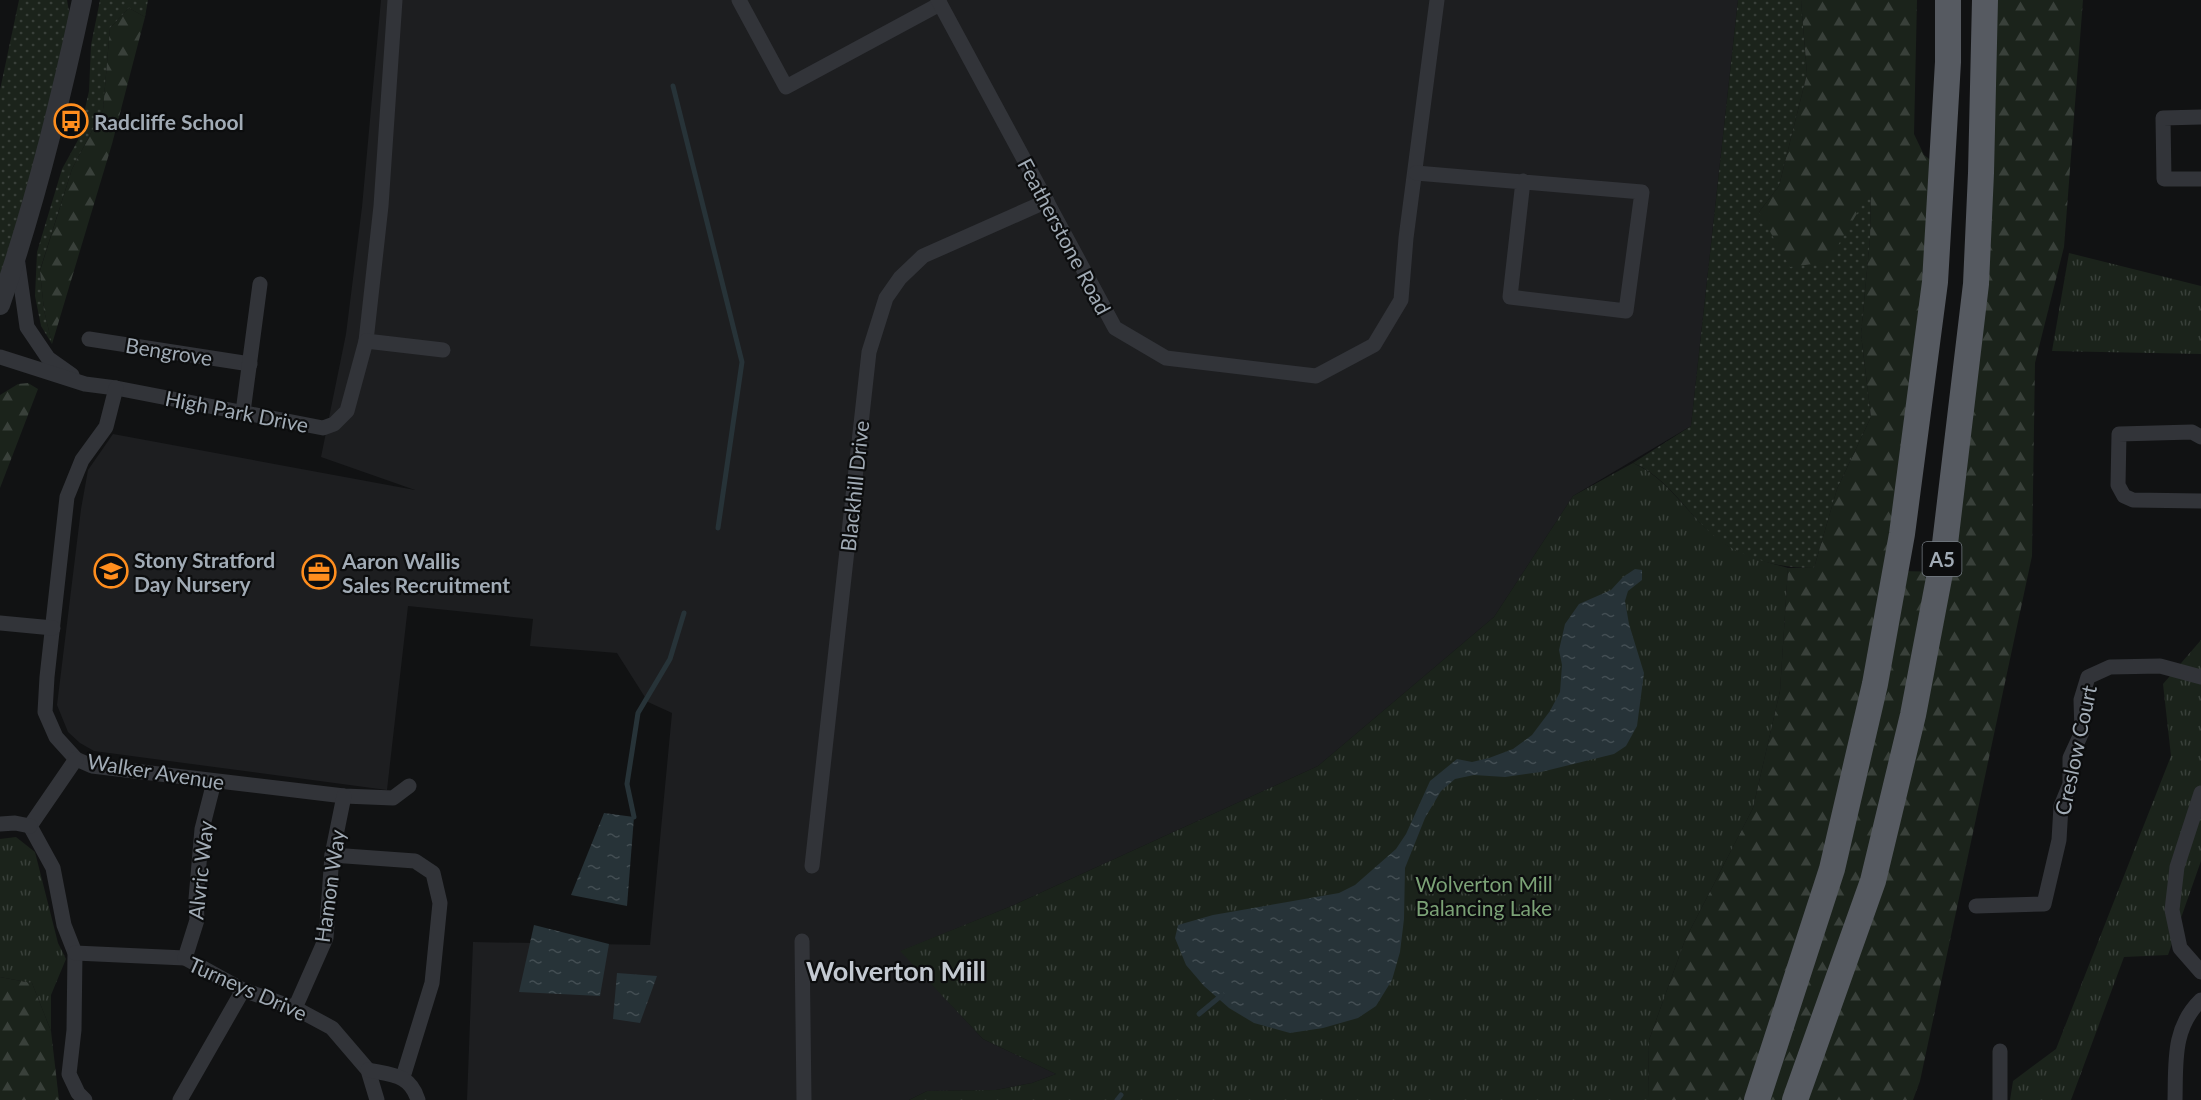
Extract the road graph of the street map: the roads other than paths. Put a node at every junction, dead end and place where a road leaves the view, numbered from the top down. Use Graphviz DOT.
graph roads {
  1 [pos="82,0"];
  2 [pos="395,0"];
  3 [pos="739,0"];
  4 [pos="1437,0"];
  5 [pos="1948,0"];
  6 [pos="1985,0"];
  7 [pos="939,2"];
  8 [pos="2201,117"];
  9 [pos="1416,172"];
  10 [pos="2201,179"];
  11 [pos="1523,182"];
  12 [pos="1047,201"];
  13 [pos="17,257"];
  14 [pos="260,284"];
  15 [pos="0,305"];
  16 [pos="88,339"];
  17 [pos="366,341"];
  18 [pos="443,350"];
  19 [pos="0,357"];
  20 [pos="250,364"];
  21 [pos="85,384"];
  22 [pos="116,388"];
  23 [pos="243,412"];
  24 [pos="2201,437"];
  25 [pos="2201,501"];
  26 [pos="0,623"];
  27 [pos="53,628"];
  28 [pos="2201,677"];
  29 [pos="76,759"];
  30 [pos="214,782"];
  31 [pos="409,786"];
  32 [pos="2201,793"];
  33 [pos="344,796"];
  34 [pos="0,824"];
  35 [pos="30,826"];
  36 [pos="332,855"];
  37 [pos="812,866"];
  38 [pos="1976,906"];
  39 [pos="801,941"];
  40 [pos="75,953"];
  41 [pos="185,958"];
  42 [pos="2201,972"];
  43 [pos="243,990"];
  44 [pos="2201,1000"];
  45 [pos="295,1008"];
  46 [pos="2000,1051"];
  47 [pos="368,1070"];
  48 [pos="403,1077"];
  49 [pos="85,1100"];
  50 [pos="180,1100"];
  51 [pos="376,1100"];
  52 [pos="418,1100"];
  53 [pos="804,1100"];
  54 [pos="1757,1100"];
  55 [pos="1794,1100"];
  56 [pos="2000,1100"];
  57 [pos="2175,1100"];
  1 -- 13 [label="street"];
  2 -- 17 [label="street, High Park Drive"];
  3 -- 7 [label="street"];
  4 -- 9 [label="street, Featherstone Road"];
  5 -- 54 [label="highway, A5"];
  6 -- 55 [label="highway, A5"];
  7 -- 12 [label="street, Featherstone Road"];
  8 -- 10 [label="street"];
  9 -- 11 [label="street"];
  9 -- 12 [label="street, Featherstone Road"];
  11 -- 11 [label="street"];
  12 -- 37 [label="street, Blackhill Drive"];
  13 -- 15 [label="street"];
  13 -- 21 [label="street, High Park Drive"];
  14 -- 20 [label="street"];
  16 -- 20 [label="street, Bengrove"];
  17 -- 18 [label="street"];
  17 -- 23 [label="street, High Park Drive"];
  19 -- 21 [label="street, High Park Drive"];
  20 -- 23 [label="street"];
  21 -- 22 [label="street, High Park Drive"];
  22 -- 23 [label="street, High Park Drive"];
  22 -- 27 [label="street, Walker Avenue"];
  24 -- 25 [label="street"];
  26 -- 27 [label="street"];
  27 -- 29 [label="street, Walker Avenue"];
  28 -- 38 [label="street, Creslow Court"];
  29 -- 30 [label="street, Walker Avenue"];
  29 -- 35 [label="street"];
  30 -- 33 [label="street, Walker Avenue"];
  30 -- 41 [label="street, Alvric Way"];
  31 -- 33 [label="street, Walker Avenue"];
  32 -- 42 [label="street"];
  33 -- 36 [label="street, Hamon Way"];
  34 -- 35 [label="street"];
  35 -- 40 [label="street"];
  36 -- 45 [label="street, Hamon Way"];
  36 -- 48 [label="street"];
  39 -- 53 [label="street"];
  40 -- 41 [label="street, Turneys Drive"];
  40 -- 49 [label="street"];
  41 -- 43 [label="street, Turneys Drive"];
  43 -- 45 [label="street, Turneys Drive"];
  43 -- 50 [label="street"];
  44 -- 57 [label="street"];
  45 -- 47 [label="street, Turneys Drive"];
  46 -- 56 [label="street"];
  47 -- 48 [label="street"];
  47 -- 51 [label="street, Turneys Drive"];
  48 -- 52 [label="street"];
}
